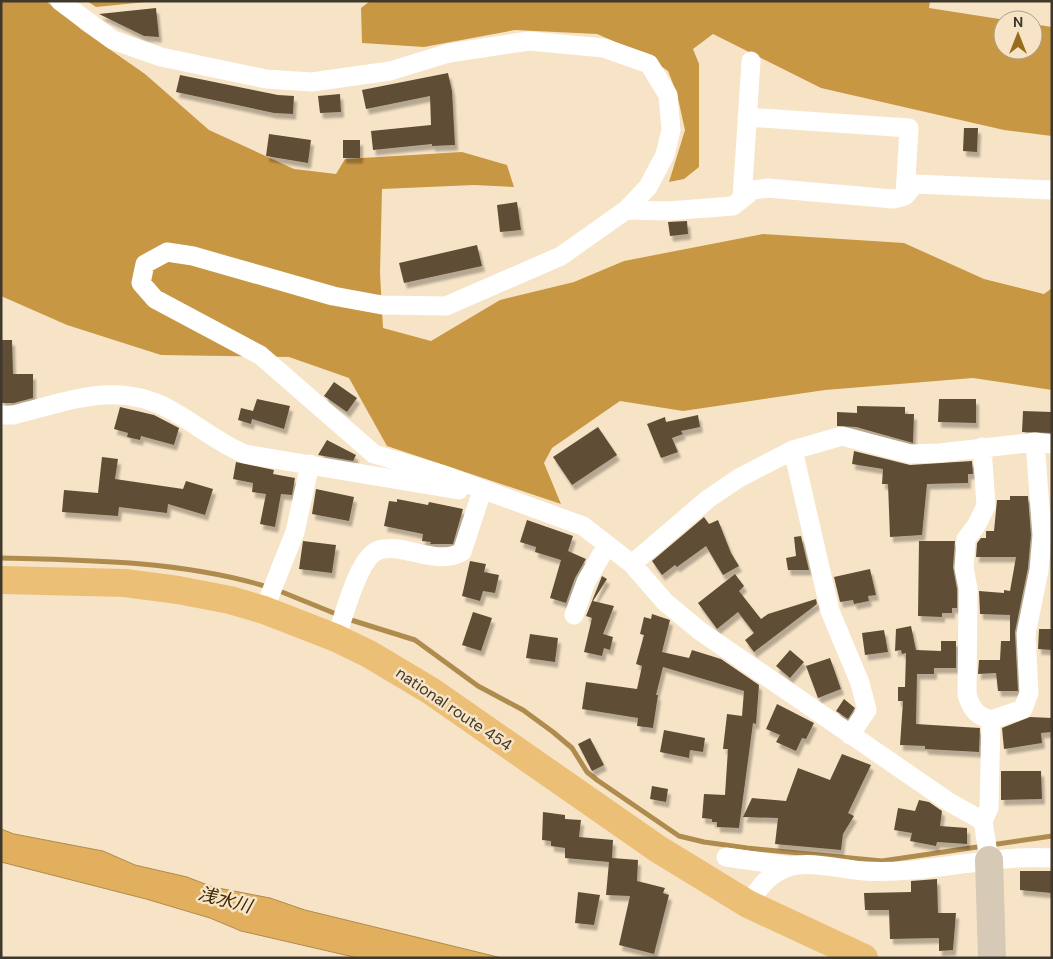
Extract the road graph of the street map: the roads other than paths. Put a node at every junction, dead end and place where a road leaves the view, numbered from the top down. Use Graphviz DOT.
graph roads {
  1 [pos="60,1"];
  2 [pos="751,61"];
  3 [pos="747,117"];
  4 [pos="1052,190"];
  5 [pos="905,196"];
  6 [pos="742,199"];
  7 [pos="626,210"];
  8 [pos="1,414"];
  9 [pos="1044,443"];
  10 [pos="982,447"];
  11 [pos="793,450"];
  12 [pos="310,464"];
  13 [pos="487,493"];
  14 [pos="607,545"];
  15 [pos="632,564"];
  16 [pos="1,580"];
  17 [pos="264,610"];
  18 [pos="574,615"];
  19 [pos="336,638"];
  20 [pos="991,720"];
  21 [pos="850,735"];
  22 [pos="983,821"];
  23 [pos="726,857"];
  24 [pos="1052,858"];
  25 [pos="989,860"];
  26 [pos="790,866"];
  27 [pos="748,904"];
  28 [pos="864,958"];
  29 [pos="992,958"];
  1 -- 7 [label="street"];
  2 -- 3 [label="street"];
  3 -- 5 [label="street"];
  3 -- 6 [label="street"];
  4 -- 5 [label="street"];
  5 -- 6 [label="street"];
  6 -- 7 [label="street"];
  7 -- 13 [label="street"];
  8 -- 12 [label="street"];
  9 -- 10 [label="street"];
  9 -- 20 [label="street"];
  10 -- 11 [label="street"];
  10 -- 20 [label="street"];
  11 -- 15 [label="street"];
  11 -- 21 [label="street"];
  12 -- 13 [label="street"];
  12 -- 17 [label="street"];
  13 -- 14 [label="street"];
  13 -- 19 [label="street"];
  14 -- 15 [label="street"];
  14 -- 18 [label="street"];
  15 -- 21 [label="street"];
  16 -- 17 [label="highway, national route 454"];
  17 -- 19 [label="highway, national route 454"];
  19 -- 27 [label="highway, national route 454"];
  20 -- 22 [label="street"];
  21 -- 22 [label="street"];
  22 -- 25 [label="street"];
  23 -- 26 [label="street"];
  24 -- 25 [label="street"];
  25 -- 26 [label="street"];
  25 -- 29 [label="street"];
  26 -- 27 [label="street"];
  27 -- 28 [label="highway, national route 454"];
}
